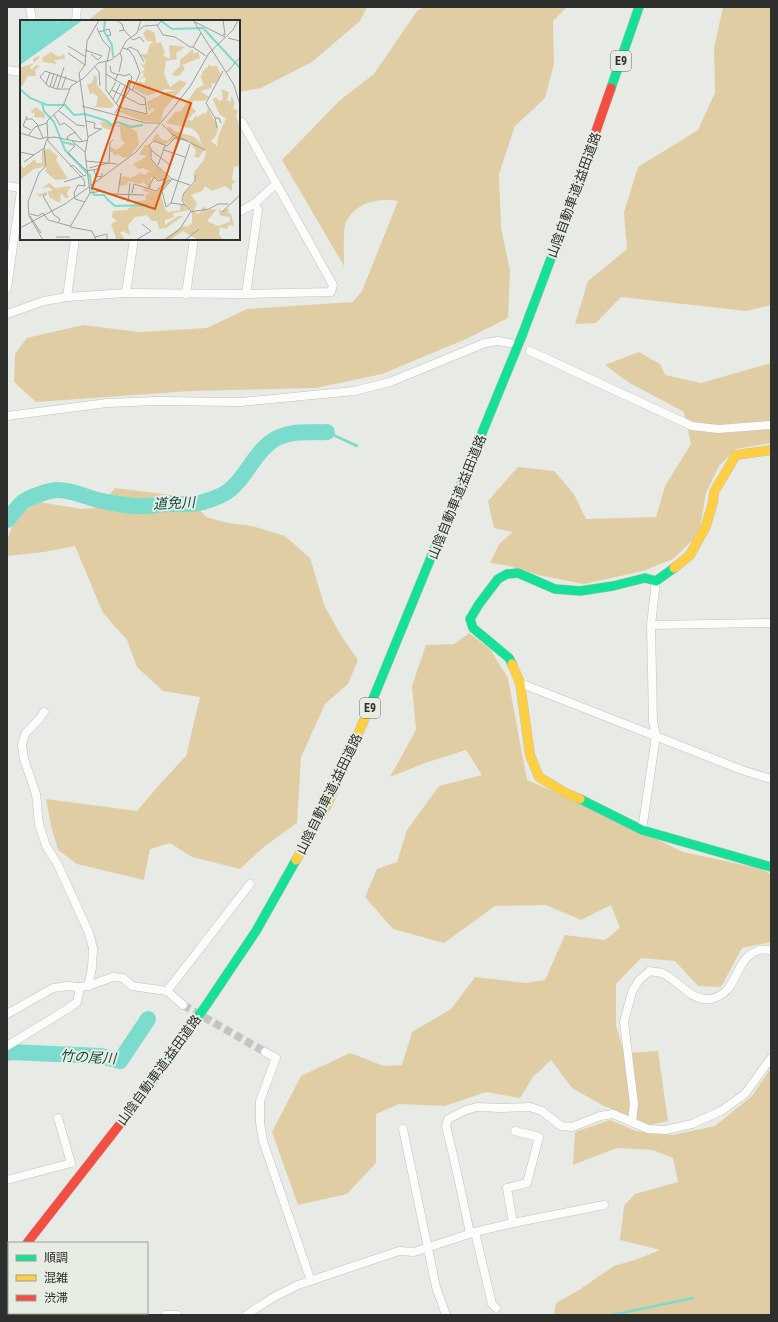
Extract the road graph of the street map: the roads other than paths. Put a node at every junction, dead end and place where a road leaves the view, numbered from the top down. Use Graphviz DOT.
graph roads {
  1 [pos="30,7"];
  2 [pos="77,7"];
  3 [pos="639,7"];
  4 [pos="32,20"];
  5 [pos="76,20"];
  6 [pos="7,70"];
  7 [pos="20,72"];
  8 [pos="240,122"];
  9 [pos="276,184"];
  10 [pos="7,186"];
  11 [pos="20,189"];
  12 [pos="20,196"];
  13 [pos="255,203"];
  14 [pos="240,211"];
  15 [pos="75,240"];
  16 [pos="134,240"];
  17 [pos="194,240"];
  18 [pos="7,288"];
  19 [pos="126,293"];
  20 [pos="186,294"];
  21 [pos="246,294"];
  22 [pos="67,297"];
  23 [pos="7,314"];
  24 [pos="510,343"];
  25 [pos="530,351"];
  26 [pos="7,416"];
  27 [pos="771,426"];
  28 [pos="771,450"];
  29 [pos="656,581"];
  30 [pos="771,623"];
  31 [pos="651,625"];
  32 [pos="520,683"];
  33 [pos="44,712"];
  34 [pos="656,736"];
  35 [pos="771,779"];
  36 [pos="642,830"];
  37 [pos="771,867"];
  38 [pos="250,884"];
  39 [pos="771,950"];
  40 [pos="84,987"];
  41 [pos="167,992"];
  42 [pos="183,1005"];
  43 [pos="7,1014"];
  44 [pos="7,1046"];
  45 [pos="265,1052"];
  46 [pos="771,1058"];
  47 [pos="58,1118"];
  48 [pos="632,1122"];
  49 [pos="402,1129"];
  50 [pos="515,1131"];
  51 [pos="7,1180"];
  52 [pos="604,1205"];
  53 [pos="513,1223"];
  54 [pos="472,1233"];
  55 [pos="28,1242"];
  56 [pos="428,1247"];
  57 [pos="311,1281"];
  58 [pos="496,1308"];
  59 [pos="166,1315"];
  60 [pos="177,1315"];
  61 [pos="246,1315"];
  62 [pos="446,1315"];
  1 -- 4 [label="street"];
  2 -- 5 [label="street"];
  3 -- 55 [label="main road, 山陰自動車道;益田道路 / E9"];
  6 -- 7 [label="street"];
  8 -- 9 [label="street"];
  9 -- 13 [label="street"];
  9 -- 21 [label="street"];
  10 -- 11 [label="street"];
  12 -- 18 [label="street"];
  13 -- 14 [label="street"];
  13 -- 21 [label="street"];
  15 -- 22 [label="street"];
  16 -- 19 [label="street"];
  17 -- 20 [label="street"];
  19 -- 20 [label="street"];
  19 -- 22 [label="street"];
  20 -- 21 [label="street"];
  22 -- 23 [label="street"];
  24 -- 26 [label="street"];
  25 -- 27 [label="street"];
  28 -- 29 [label="main road"];
  29 -- 31 [label="street"];
  29 -- 32 [label="main road"];
  30 -- 31 [label="street"];
  31 -- 34 [label="street"];
  32 -- 34 [label="street"];
  32 -- 36 [label="main road"];
  33 -- 40 [label="street"];
  34 -- 35 [label="street"];
  34 -- 36 [label="street"];
  36 -- 37 [label="main road"];
  38 -- 41 [label="street"];
  39 -- 48 [label="street"];
  40 -- 41 [label="street"];
  40 -- 43 [label="street"];
  40 -- 44 [label="street"];
  41 -- 42 [label="street"];
  45 -- 57 [label="street"];
  46 -- 48 [label="street"];
  47 -- 51 [label="street"];
  48 -- 54 [label="street"];
  49 -- 56 [label="street"];
  50 -- 53 [label="street"];
  52 -- 53 [label="street"];
  53 -- 54 [label="street"];
  54 -- 56 [label="street"];
  54 -- 58 [label="street"];
  56 -- 57 [label="street"];
  56 -- 62 [label="street"];
  57 -- 61 [label="street"];
  59 -- 60 [label="street"];
}
